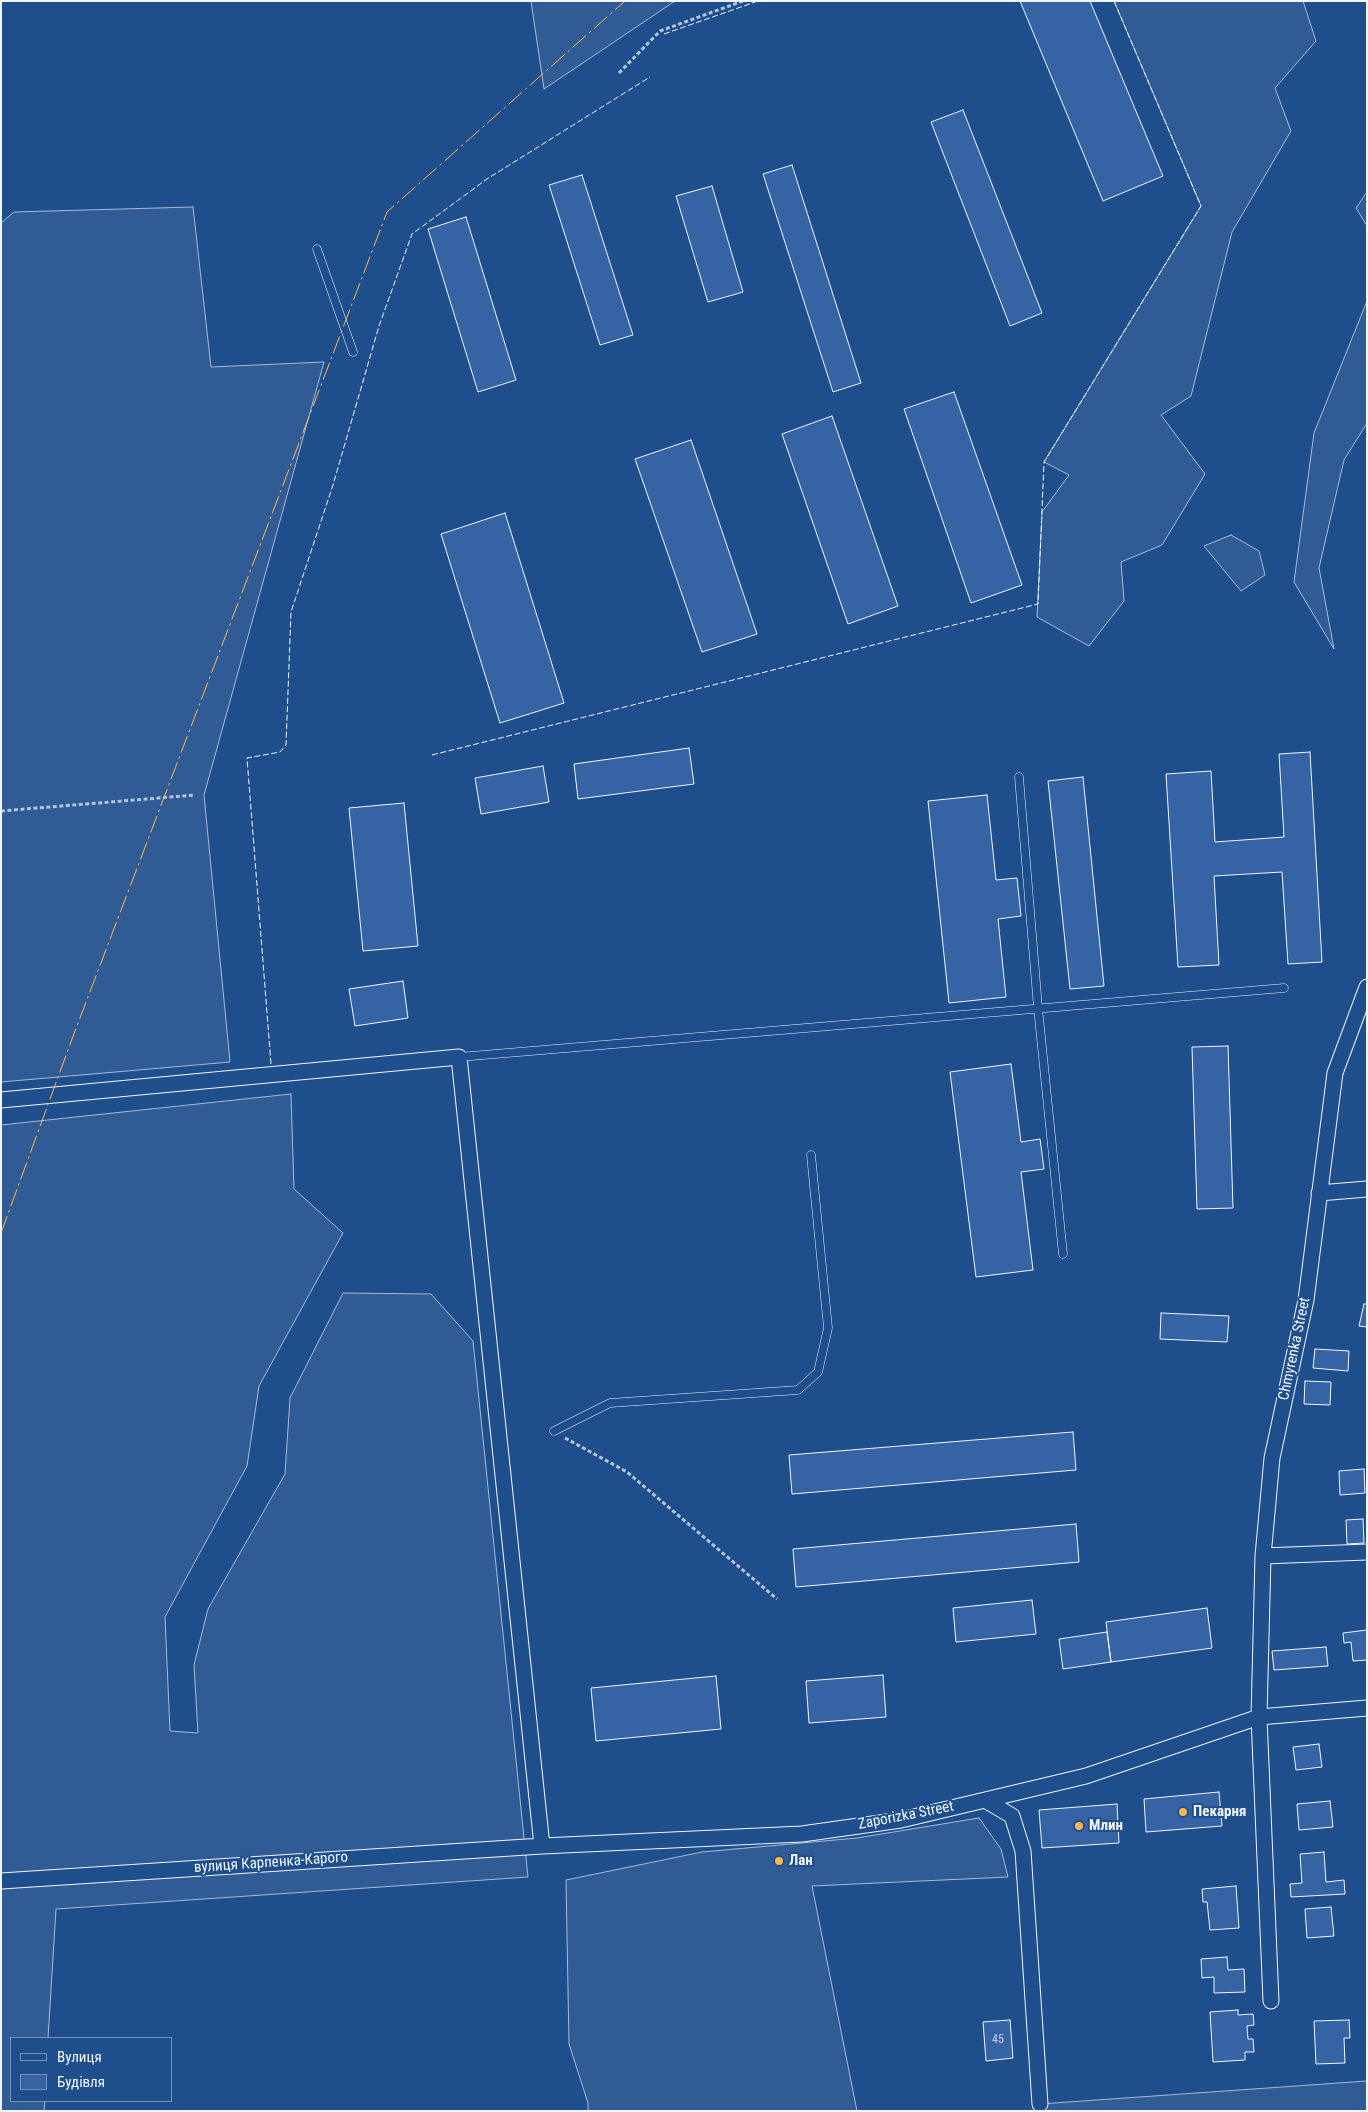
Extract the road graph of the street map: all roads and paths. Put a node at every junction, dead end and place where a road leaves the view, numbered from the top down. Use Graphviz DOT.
graph roads {
  1 [pos="743,1"];
  2 [pos="618,73"];
  3 [pos="317,248"];
  4 [pos="353,352"];
  5 [pos="1019,777"];
  6 [pos="195,795"];
  7 [pos="1,811"];
  8 [pos="1367,987"];
  9 [pos="1284,988"];
  10 [pos="1038,1008"];
  11 [pos="459,1057"];
  12 [pos="1,1100"];
  13 [pos="811,1155"];
  14 [pos="1367,1189"];
  15 [pos="1319,1193"];
  16 [pos="1063,1254"];
  17 [pos="554,1431"];
  18 [pos="1367,1552"];
  19 [pos="1263,1556"];
  20 [pos="777,1599"];
  21 [pos="1367,1708"];
  22 [pos="1259,1717"];
  23 [pos="985,1800"];
  24 [pos="542,1846"];
  25 [pos="1,1881"];
  26 [pos="1271,2001"];
  27 [pos="1040,2104"];
  1 -- 2 [label="path"];
  3 -- 4 [label="lane"];
  5 -- 10 [label="lane"];
  6 -- 7 [label="path"];
  8 -- 15 [label="street, Chmyrenka Street"];
  9 -- 10 [label="lane"];
  10 -- 11 [label="lane"];
  10 -- 16 [label="lane"];
  11 -- 12 [label="street"];
  11 -- 24 [label="street"];
  13 -- 17 [label="lane"];
  14 -- 15 [label="street"];
  15 -- 19 [label="street, Chmyrenka Street"];
  17 -- 20 [label="path"];
  18 -- 19 [label="street"];
  19 -- 22 [label="street, Chmyrenka Street"];
  21 -- 22 [label="street, Zaporizka Street"];
  22 -- 23 [label="street, Zaporizka Street"];
  22 -- 26 [label="street"];
  23 -- 24 [label="street, Zaporizka Street"];
  23 -- 27 [label="street"];
  24 -- 25 [label="street, вулиця Карпенка-Карого"];
}
